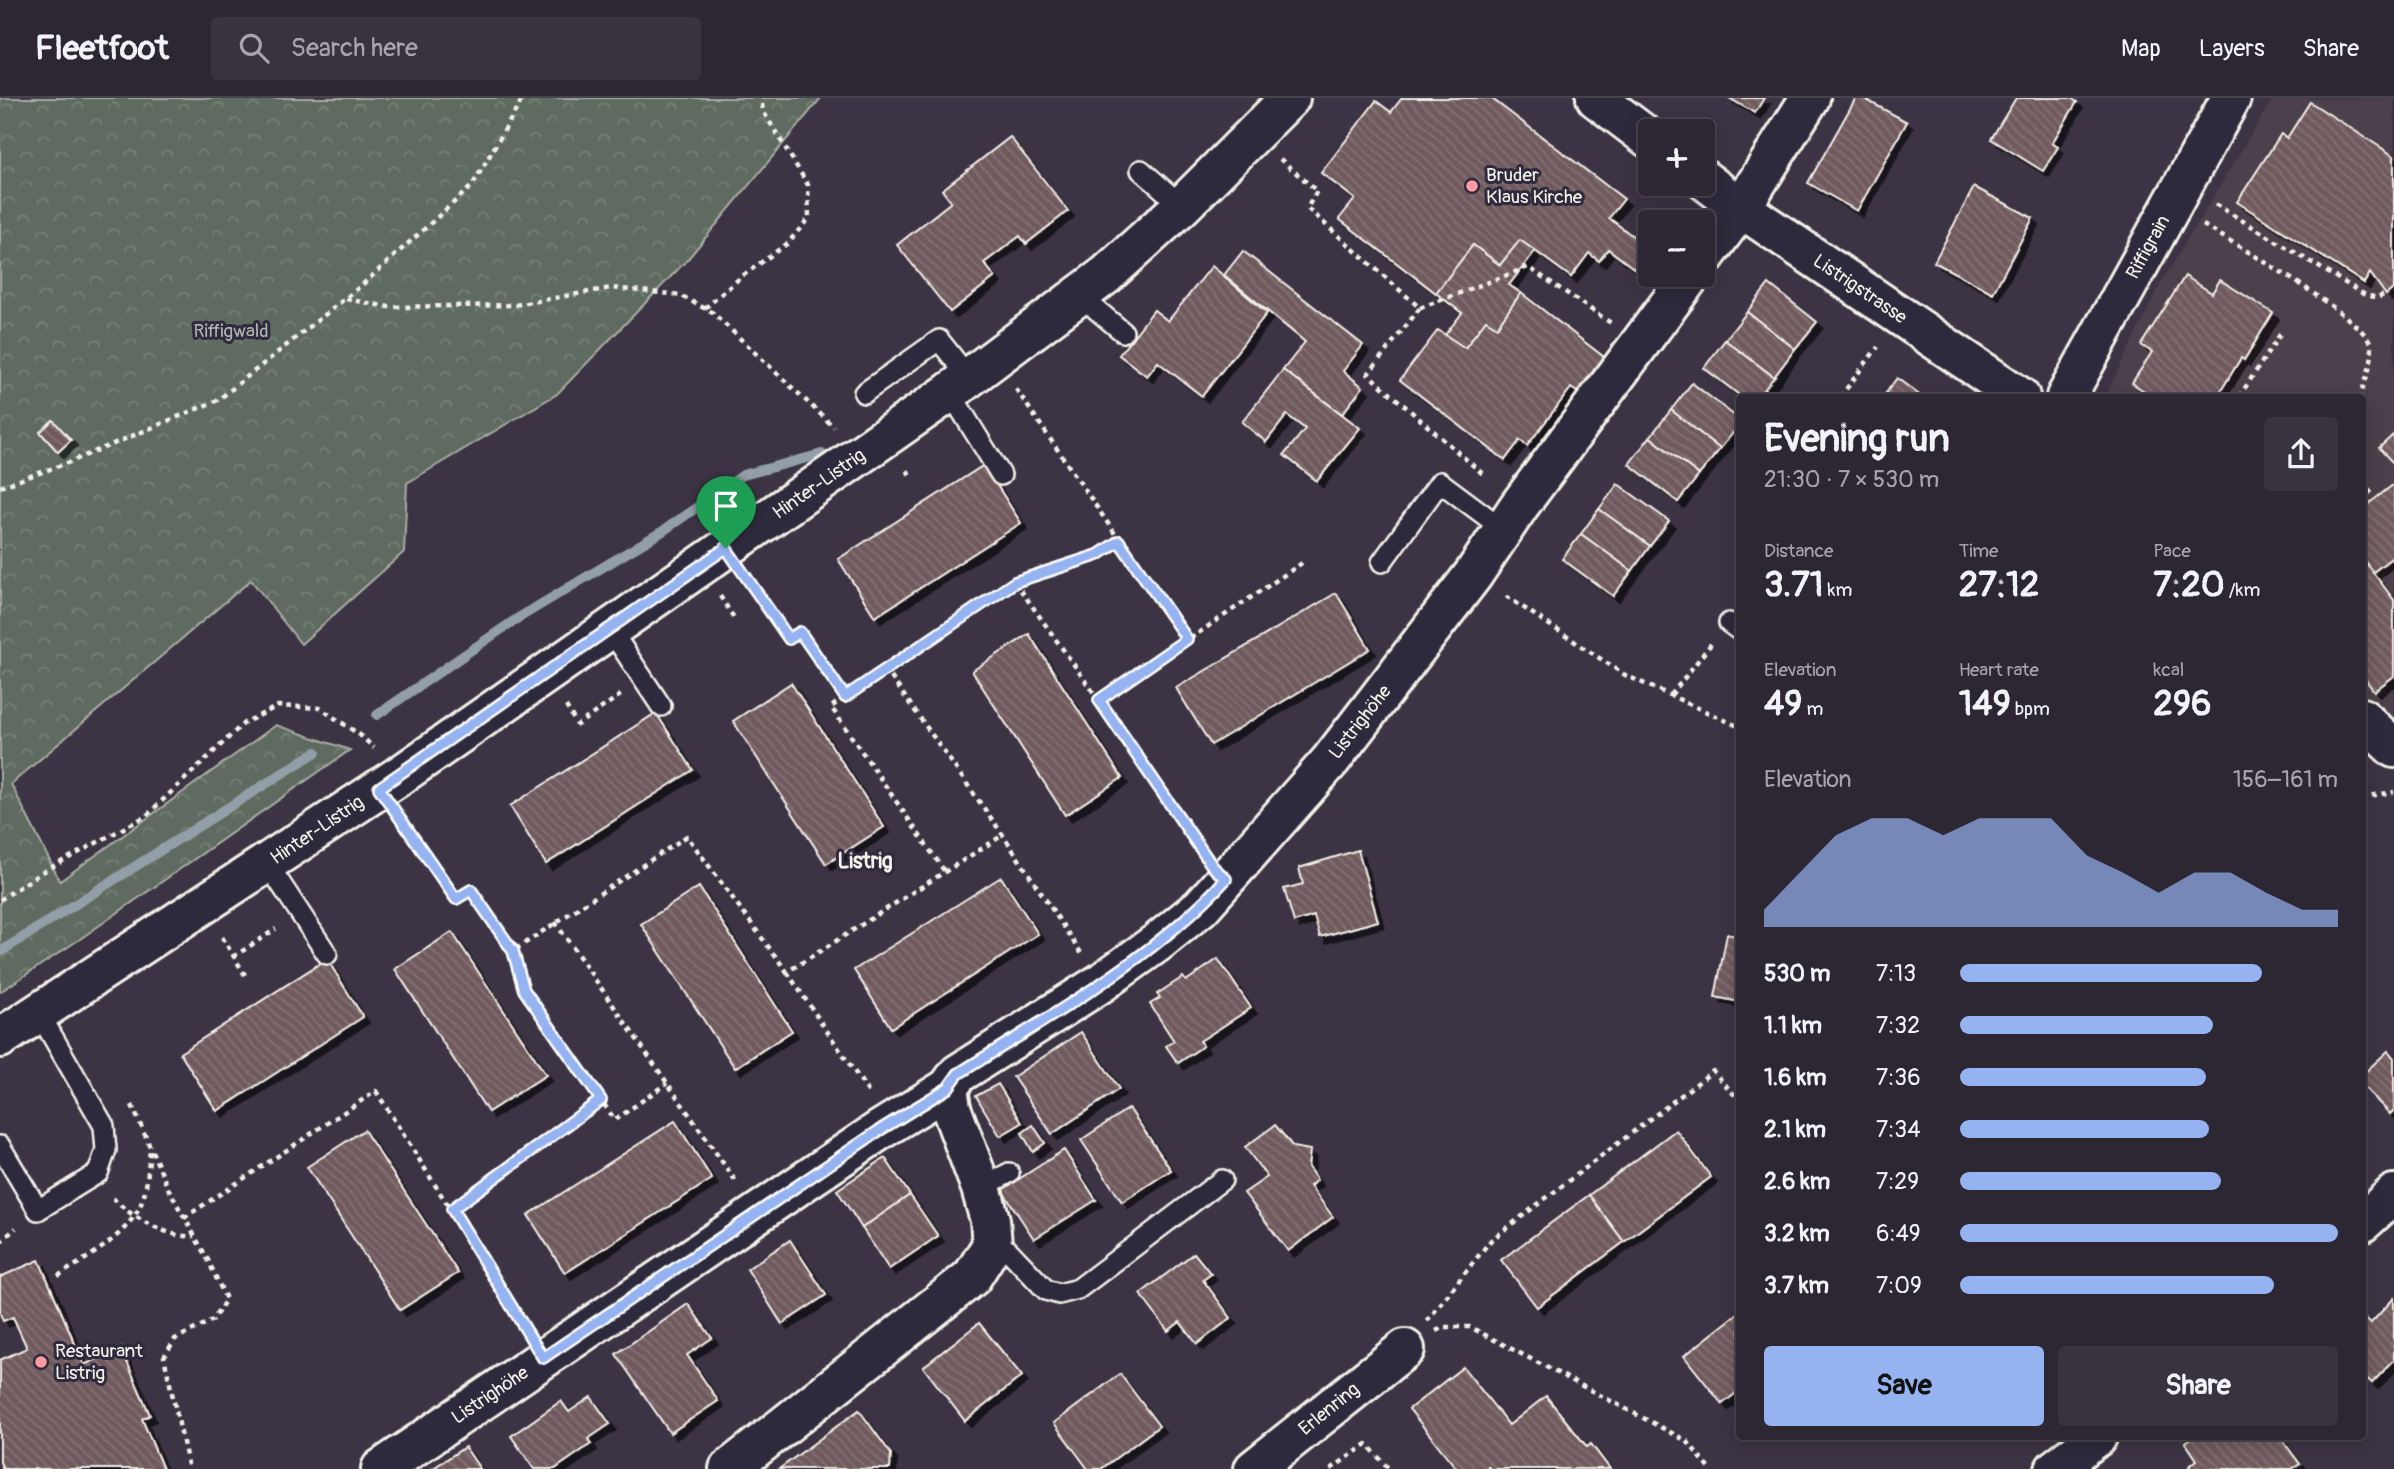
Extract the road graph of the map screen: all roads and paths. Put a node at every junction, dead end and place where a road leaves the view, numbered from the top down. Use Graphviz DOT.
graph roads {
  1 [pos="523,98"];
  2 [pos="761,98"];
  3 [pos="1290,98"];
  4 [pos="1596,98"];
  5 [pos="1810,98"];
  6 [pos="2231,98"];
  7 [pos="1638,130"];
  8 [pos="1252,137"];
  9 [pos="1141,170"];
  10 [pos="1715,188"];
  11 [pos="2214,203"];
  12 [pos="1182,206"];
  13 [pos="1741,208"];
  14 [pos="2201,223"];
  15 [pos="1715,243"];
  16 [pos="1682,287"];
  17 [pos="1079,295"];
  18 [pos="2382,295"];
  19 [pos="345,298"];
  20 [pos="705,308"];
  21 [pos="1420,308"];
  22 [pos="1123,332"];
  23 [pos="2281,333"];
  24 [pos="1641,343"];
  25 [pos="959,385"];
  26 [pos="1015,388"];
  27 [pos="864,394"];
  28 [pos="2016,394"];
  29 [pos="2068,394"];
  30 [pos="2243,394"];
  31 [pos="2361,394"];
  32 [pos="862,454"];
  33 [pos="1001,475"];
  34 [pos="0,487"];
  35 [pos="2366,487"];
  36 [pos="2372,494"];
  37 [pos="1511,518"];
  38 [pos="1119,541"];
  39 [pos="726,548"];
  40 [pos="1382,562"];
  41 [pos="1302,563"];
  42 [pos="1473,575"];
  43 [pos="1015,582"];
  44 [pos="718,593"];
  45 [pos="736,621"];
  46 [pos="610,629"];
  47 [pos="1187,639"];
  48 [pos="1692,668"];
  49 [pos="886,670"];
  50 [pos="615,682"];
  51 [pos="1671,695"];
  52 [pos="845,697"];
  53 [pos="1099,700"];
  54 [pos="566,706"];
  55 [pos="661,706"];
  56 [pos="2366,722"];
  57 [pos="1736,725"];
  58 [pos="2394,748"];
  59 [pos="390,781"];
  60 [pos="2394,792"];
  61 [pos="2366,796"];
  62 [pos="1003,835"];
  63 [pos="267,863"];
  64 [pos="945,872"];
  65 [pos="1226,879"];
  66 [pos="0,900"];
  67 [pos="272,917"];
  68 [pos="555,922"];
  69 [pos="232,928"];
  70 [pos="513,951"];
  71 [pos="327,954"];
  72 [pos="233,957"];
  73 [pos="787,972"];
  74 [pos="245,975"];
  75 [pos="1101,983"];
  76 [pos="38,1013"];
  77 [pos="0,1038"];
  78 [pos="667,1083"];
  79 [pos="948,1088"];
  80 [pos="1736,1097"];
  81 [pos="601,1100"];
  82 [pos="132,1105"];
  83 [pos="890,1124"];
  84 [pos="0,1146"];
  85 [pos="150,1147"];
  86 [pos="1222,1180"];
  87 [pos="2394,1194"];
  88 [pos="120,1206"];
  89 [pos="452,1209"];
  90 [pos="758,1213"];
  91 [pos="134,1215"];
  92 [pos="184,1218"];
  93 [pos="2366,1219"];
  94 [pos="195,1236"];
  95 [pos="992,1245"];
  96 [pos="58,1276"];
  97 [pos="1405,1349"];
  98 [pos="543,1358"];
  99 [pos="2093,1440"];
  100 [pos="189,1469"];
  101 [pos="381,1469"];
  102 [pos="729,1469"];
  103 [pos="1254,1469"];
  104 [pos="1331,1469"];
  105 [pos="1389,1469"];
  106 [pos="1710,1469"];
  107 [pos="2055,1469"];
  1 -- 19 [label="path"];
  2 -- 20 [label="path"];
  3 -- 8 [label="street, Hinter-Listrig"];
  4 -- 7 [label="street"];
  5 -- 13 [label="street"];
  6 -- 29 [label="street, Riffigrain"];
  8 -- 12 [label="street, Hinter-Listrig"];
  8 -- 21 [label="path"];
  9 -- 12 [label="lane"];
  10 -- 13 [label="street, Listrigstrasse"];
  11 -- 18 [label="path"];
  12 -- 17 [label="street, Hinter-Listrig"];
  13 -- 15 [label="street"];
  13 -- 28 [label="street, Listrigstrasse"];
  14 -- 31 [label="path"];
  16 -- 24 [label="street, Listrighöhe"];
  17 -- 22 [label="lane"];
  17 -- 25 [label="street, Hinter-Listrig"];
  19 -- 20 [label="path"];
  19 -- 34 [label="path"];
  20 -- 32 [label="path"];
  21 -- 24 [label="path"];
  21 -- 37 [label="path"];
  23 -- 30 [label="path"];
  24 -- 37 [label="street, Listrighöhe"];
  25 -- 27 [label="lane"];
  25 -- 32 [label="street, Hinter-Listrig"];
  25 -- 33 [label="lane"];
  26 -- 38 [label="path"];
  32 -- 39 [label="street, Hinter-Listrig"];
  35 -- 36 [label="path"];
  37 -- 40 [label="lane"];
  37 -- 42 [label="street, Listrighöhe"];
  38 -- 43 [label="path"];
  38 -- 47 [label="path"];
  39 -- 46 [label="street, Hinter-Listrig"];
  39 -- 52 [label="path"];
  41 -- 47 [label="path"];
  42 -- 51 [label="path"];
  42 -- 65 [label="street, Listrighöhe"];
  43 -- 49 [label="path"];
  43 -- 53 [label="path"];
  44 -- 45 [label="path"];
  46 -- 55 [label="lane"];
  46 -- 59 [label="street, Hinter-Listrig"];
  47 -- 53 [label="path"];
  48 -- 51 [label="path"];
  49 -- 52 [label="path"];
  49 -- 62 [label="path"];
  50 -- 54 [label="path"];
  51 -- 57 [label="path"];
  52 -- 64 [label="path"];
  53 -- 65 [label="path"];
  56 -- 58 [label="street"];
  59 -- 63 [label="street, Hinter-Listrig"];
  59 -- 66 [label="path"];
  59 -- 70 [label="path"];
  60 -- 61 [label="path"];
  62 -- 64 [label="path"];
  62 -- 75 [label="path"];
  63 -- 71 [label="lane"];
  63 -- 76 [label="street, Hinter-Listrig"];
  64 -- 73 [label="path"];
  65 -- 75 [label="street, Listrighöhe"];
  67 -- 72 [label="path"];
  68 -- 70 [label="path"];
  68 -- 73 [label="path"];
  68 -- 78 [label="path"];
  69 -- 72 [label="path"];
  70 -- 81 [label="path"];
  72 -- 74 [label="path"];
  73 -- 83 [label="path"];
  75 -- 79 [label="street, Listrighöhe"];
  76 -- 77 [label="street, Hinter-Listrig"];
  76 -- 84 [label="lane"];
  78 -- 81 [label="path"];
  78 -- 90 [label="path"];
  79 -- 83 [label="street, Listrighöhe"];
  79 -- 95 [label="street"];
  80 -- 97 [label="path"];
  81 -- 89 [label="path"];
  82 -- 85 [label="path"];
  83 -- 90 [label="street, Listrighöhe"];
  85 -- 91 [label="path"];
  85 -- 92 [label="path"];
  86 -- 95 [label="lane"];
  87 -- 93 [label="street"];
  88 -- 91 [label="path"];
  89 -- 92 [label="path"];
  89 -- 98 [label="path"];
  90 -- 98 [label="street, Listrighöhe"];
  91 -- 94 [label="path"];
  91 -- 96 [label="path"];
  92 -- 94 [label="path"];
  94 -- 100 [label="path"];
  95 -- 102 [label="street"];
  97 -- 103 [label="street, Erlenring"];
  97 -- 106 [label="path"];
  98 -- 101 [label="street, Listrighöhe"];
  99 -- 107 [label="street"];
  104 -- 105 [label="path"];
}
